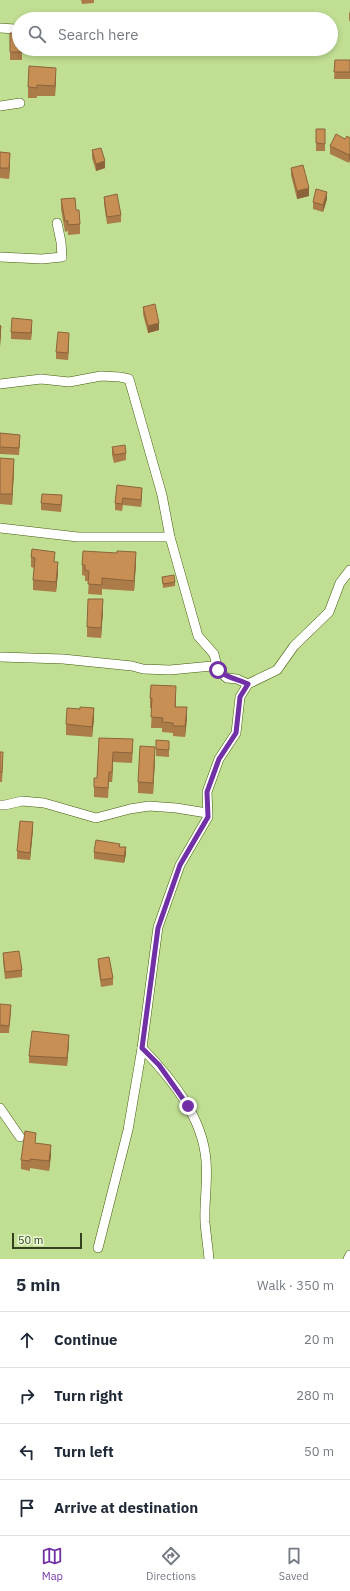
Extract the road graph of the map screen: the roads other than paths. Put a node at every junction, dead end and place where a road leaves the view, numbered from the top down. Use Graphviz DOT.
graph roads {
  1 [pos="0,28"];
  2 [pos="12,29"];
  3 [pos="20,103"];
  4 [pos="0,106"];
  5 [pos="57,223"];
  6 [pos="0,257"];
  7 [pos="0,384"];
  8 [pos="0,528"];
  9 [pos="170,537"];
  10 [pos="350,570"];
  11 [pos="0,657"];
  12 [pos="218,670"];
  13 [pos="248,684"];
  14 [pos="0,805"];
  15 [pos="208,813"];
  16 [pos="142,1048"];
  17 [pos="0,1108"];
  18 [pos="20,1137"];
  19 [pos="98,1248"];
  20 [pos="350,1255"];
  21 [pos="209,1259"];
  22 [pos="348,1259"];
  1 -- 2 [label="street"];
  3 -- 4 [label="street"];
  5 -- 6 [label="street"];
  7 -- 9 [label="street"];
  8 -- 9 [label="street"];
  9 -- 12 [label="street"];
  10 -- 13 [label="street"];
  11 -- 12 [label="street"];
  12 -- 13 [label="street"];
  13 -- 15 [label="street"];
  14 -- 15 [label="street"];
  15 -- 16 [label="street"];
  16 -- 19 [label="street"];
  16 -- 21 [label="street"];
  17 -- 18 [label="street"];
  20 -- 22 [label="street"];
}
